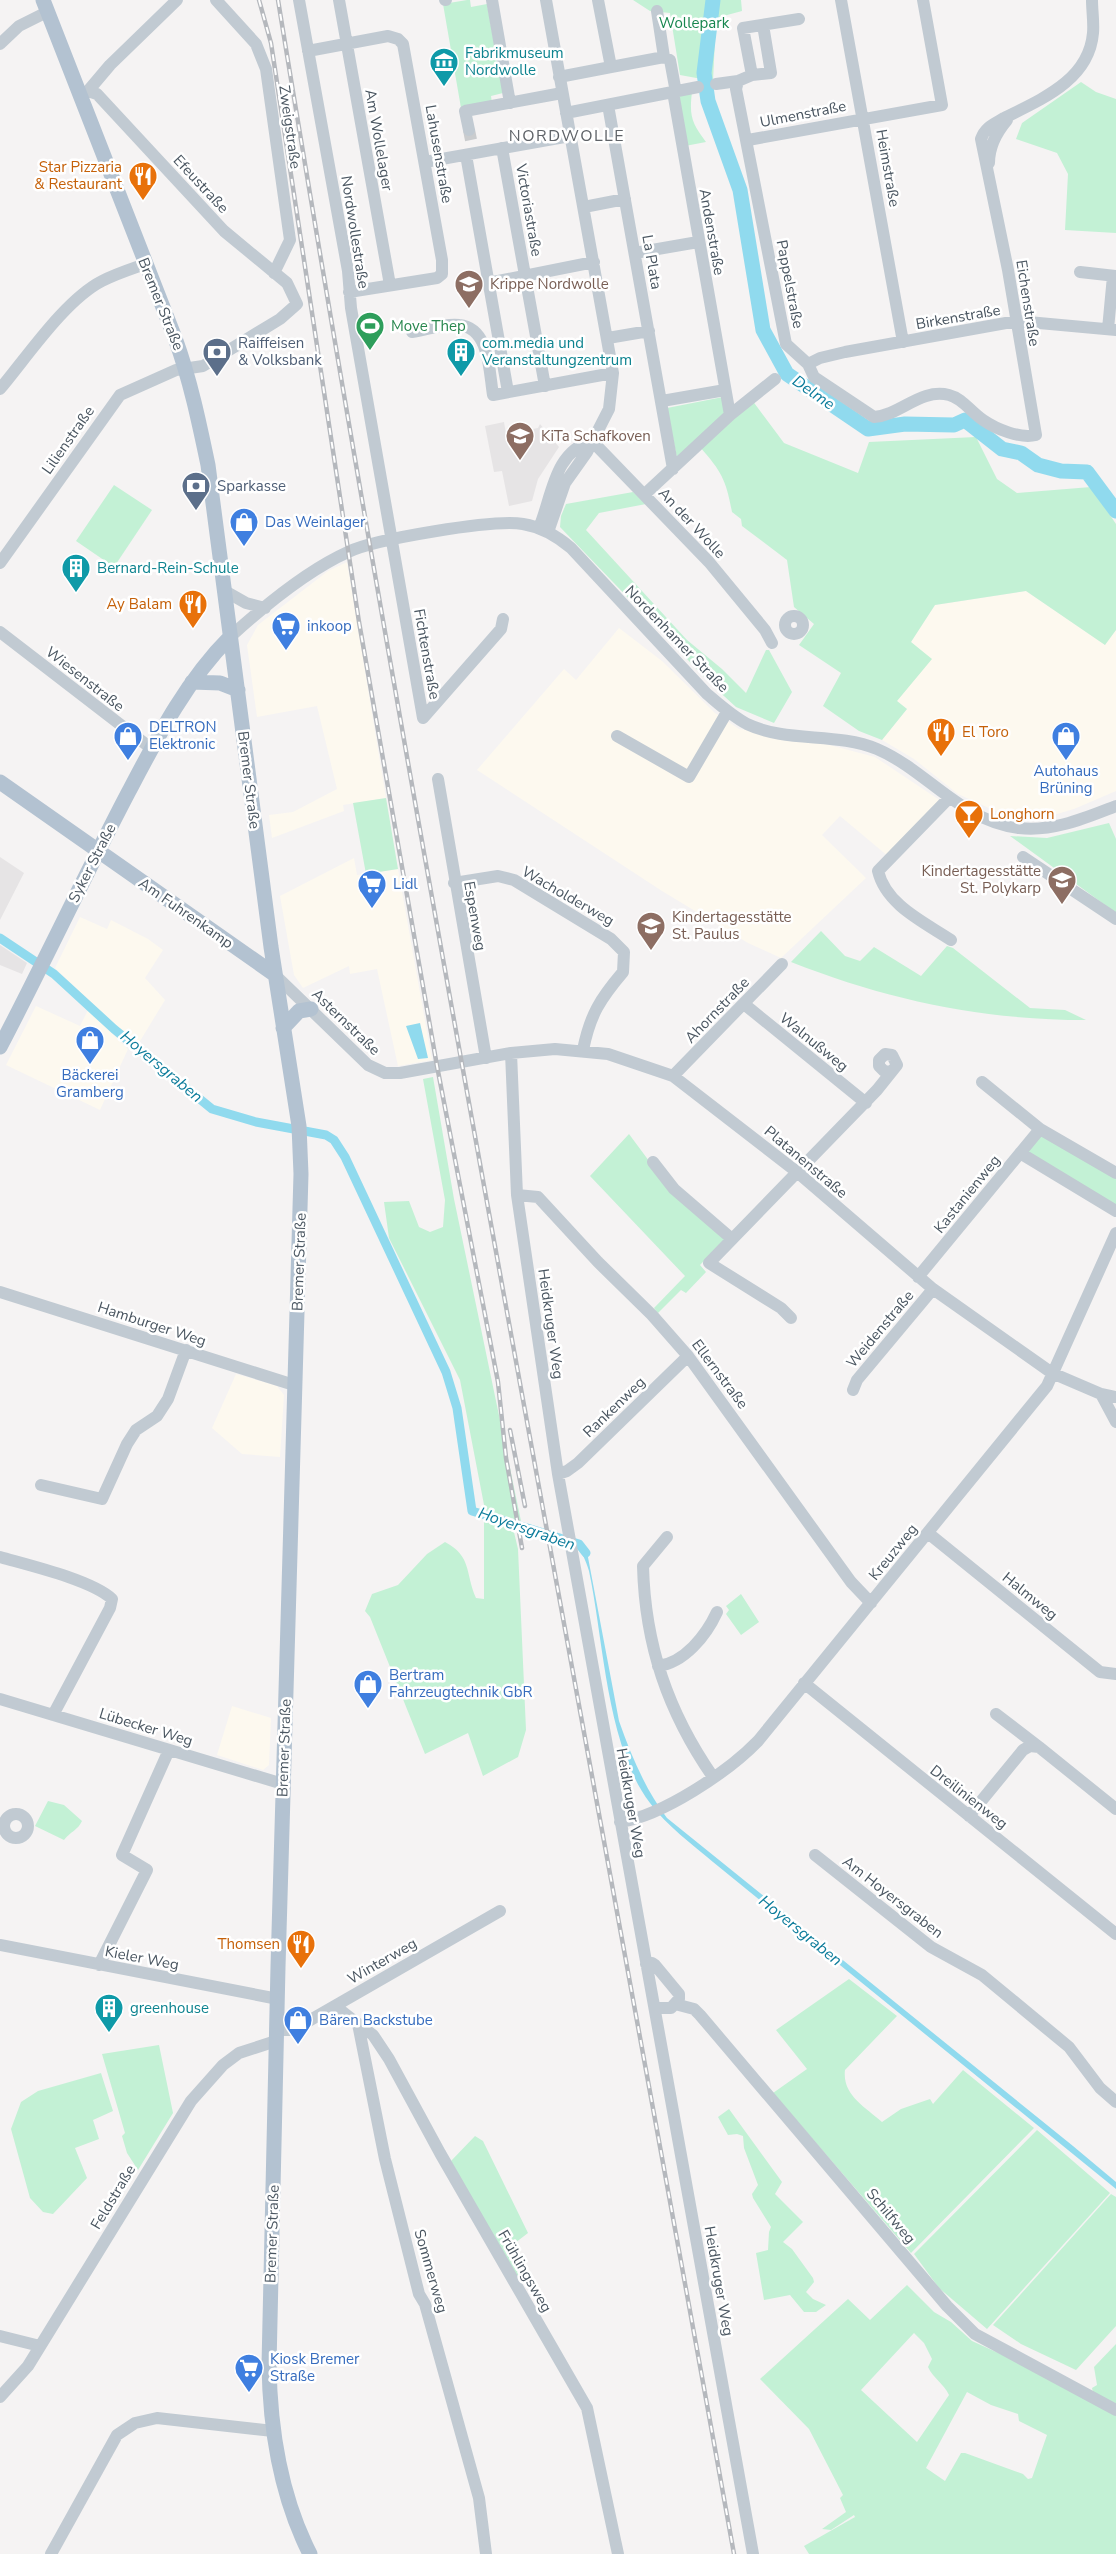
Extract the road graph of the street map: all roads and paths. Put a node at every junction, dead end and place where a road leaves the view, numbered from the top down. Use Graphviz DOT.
graph roads {
  1 [pos="177,0"];
  2 [pos="216,0"];
  3 [pos="299,0"];
  4 [pos="339,0"];
  5 [pos="492,0"];
  6 [pos="546,0"];
  7 [pos="598,0"];
  8 [pos="841,0"];
  9 [pos="923,0"];
  10 [pos="1092,0"];
  11 [pos="45,6"];
  12 [pos="657,11"];
  13 [pos="799,19"];
  14 [pos="763,25"];
  15 [pos="0,44"];
  16 [pos="346,44"];
  17 [pos="308,51"];
  18 [pos="664,57"];
  19 [pos="611,67"];
  20 [pos="752,75"];
  21 [pos="559,77"];
  22 [pos="738,81"];
  23 [pos="716,84"];
  24 [pos="698,87"];
  25 [pos="84,92"];
  26 [pos="673,92"];
  27 [pos="562,93"];
  28 [pos="510,103"];
  29 [pos="608,105"];
  30 [pos="566,113"];
  31 [pos="863,118"];
  32 [pos="570,136"];
  33 [pos="748,140"];
  34 [pos="502,148"];
  35 [pos="469,154"];
  36 [pos="424,162"];
  37 [pos="625,199"];
  38 [pos="584,207"];
  39 [pos="699,242"];
  40 [pos="635,254"];
  41 [pos="594,262"];
  42 [pos="145,264"];
  43 [pos="1080,272"];
  44 [pos="274,273"];
  45 [pos="1115,276"];
  46 [pos="525,277"];
  47 [pos="488,283"];
  48 [pos="390,285"];
  49 [pos="350,292"];
  50 [pos="297,304"];
  51 [pos="1017,321"];
  52 [pos="1112,329"];
  53 [pos="649,331"];
  54 [pos="412,333"];
  55 [pos="608,338"];
  56 [pos="903,342"];
  57 [pos="808,364"];
  58 [pos="186,369"];
  59 [pos="614,373"];
  60 [pos="775,379"];
  61 [pos="545,386"];
  62 [pos="0,390"];
  63 [pos="725,390"];
  64 [pos="508,392"];
  65 [pos="662,401"];
  66 [pos="730,415"];
  67 [pos="1036,435"];
  68 [pos="592,441"];
  69 [pos="673,469"];
  70 [pos="645,494"];
  71 [pos="543,530"];
  72 [pos="392,540"];
  73 [pos="0,563"];
  74 [pos="223,590"];
  75 [pos="265,608"];
  76 [pos="503,620"];
  77 [pos="785,628"];
  78 [pos="765,630"];
  79 [pos="0,632"];
  80 [pos="230,636"];
  81 [pos="772,643"];
  82 [pos="192,682"];
  83 [pos="238,690"];
  84 [pos="727,712"];
  85 [pos="617,736"];
  86 [pos="152,749"];
  87 [pos="438,779"];
  88 [pos="0,782"];
  89 [pos="949,798"];
  90 [pos="1116,806"];
  91 [pos="98,851"];
  92 [pos="1023,857"];
  93 [pos="454,883"];
  94 [pos="1116,919"];
  95 [pos="269,936"];
  96 [pos="951,940"];
  97 [pos="233,946"];
  98 [pos="782,964"];
  99 [pos="274,974"];
  100 [pos="744,1004"];
  101 [pos="311,1009"];
  102 [pos="284,1028"];
  103 [pos="0,1047"];
  104 [pos="583,1050"];
  105 [pos="511,1053"];
  106 [pos="486,1058"];
  107 [pos="890,1072"];
  108 [pos="673,1076"];
  109 [pos="982,1082"];
  110 [pos="866,1103"];
  111 [pos="1040,1129"];
  112 [pos="1020,1154"];
  113 [pos="653,1161"];
  114 [pos="797,1172"];
  115 [pos="1116,1173"];
  116 [pos="517,1195"];
  117 [pos="1116,1211"];
  118 [pos="1116,1233"];
  119 [pos="732,1239"];
  120 [pos="918,1277"];
  121 [pos="933,1289"];
  122 [pos="0,1292"];
  123 [pos="791,1318"];
  124 [pos="186,1350"];
  125 [pos="688,1356"];
  126 [pos="1052,1373"];
  127 [pos="294,1385"];
  128 [pos="853,1390"];
  129 [pos="1101,1394"];
  130 [pos="1116,1397"];
  131 [pos="1116,1422"];
  132 [pos="558,1474"];
  133 [pos="41,1485"];
  134 [pos="928,1533"];
  135 [pos="667,1538"];
  136 [pos="0,1557"];
  137 [pos="871,1602"];
  138 [pos="717,1612"];
  139 [pos="658,1666"];
  140 [pos="1116,1674"];
  141 [pos="804,1683"];
  142 [pos="0,1699"];
  143 [pos="996,1714"];
  144 [pos="53,1715"];
  145 [pos="1038,1747"];
  146 [pos="169,1750"];
  147 [pos="712,1778"];
  148 [pos="283,1784"];
  149 [pos="1116,1809"];
  150 [pos="969,1816"];
  151 [pos="620,1822"];
  152 [pos="815,1855"];
  153 [pos="500,1911"];
  154 [pos="1116,1934"];
  155 [pos="0,1945"];
  156 [pos="645,1964"];
  157 [pos="99,1965"];
  158 [pos="278,2000"];
  159 [pos="675,2004"];
  160 [pos="335,2006"];
  161 [pos="655,2008"];
  162 [pos="358,2024"];
  163 [pos="276,2035"];
  164 [pos="1116,2102"];
  165 [pos="0,2336"];
  166 [pos="40,2346"];
  167 [pos="0,2397"];
  168 [pos="1116,2410"];
  169 [pos="273,2431"];
  170 [pos="51,2554"];
  171 [pos="310,2554"];
  172 [pos="486,2554"];
  173 [pos="618,2554"];
  174 [pos="753,2554"];
  1 -- 25 [label="street"];
  2 -- 44 [label="street, Zweigstraße"];
  3 -- 17 [label="street, Nordwollestraße"];
  4 -- 16 [label="street, Am Wollelager"];
  5 -- 28 [label="street"];
  6 -- 21 [label="street"];
  7 -- 19 [label="street"];
  8 -- 31 [label="street, Heimstraße"];
  9 -- 31 [label="street, Ulmenstraße"];
  10 -- 51 [label="street, Eichenstraße"];
  11 -- 15 [label="street"];
  11 -- 25 [label="main road, Bremer Straße"];
  12 -- 18 [label="street"];
  13 -- 14 [label="street"];
  14 -- 20 [label="street"];
  14 -- 20 [label="street"];
  16 -- 17 [label="street, Lahusenstraße"];
  16 -- 36 [label="street, Lahusenstraße"];
  16 -- 48 [label="street, Am Wollelager"];
  17 -- 49 [label="street, Nordwollestraße"];
  18 -- 19 [label="street"];
  18 -- 26 [label="street, Andenstraße"];
  19 -- 21 [label="street"];
  20 -- 22 [label="street"];
  21 -- 27 [label="street"];
  22 -- 23 [label="street"];
  22 -- 33 [label="street, Pappelstraße"];
  24 -- 26 [label="street"];
  25 -- 42 [label="main road, Bremer Straße"];
  25 -- 44 [label="street, Efeustraße"];
  26 -- 29 [label="street"];
  26 -- 39 [label="street, Andenstraße"];
  27 -- 28 [label="street"];
  27 -- 30 [label="street"];
  28 -- 35 [label="street"];
  29 -- 30 [label="street"];
  29 -- 37 [label="street, La Plata"];
  30 -- 32 [label="street"];
  31 -- 33 [label="street, Ulmenstraße"];
  31 -- 56 [label="street, Heimstraße"];
  32 -- 34 [label="street"];
  32 -- 38 [label="street"];
  33 -- 57 [label="street, Pappelstraße"];
  34 -- 35 [label="street"];
  34 -- 46 [label="street, Victoriastraße"];
  35 -- 36 [label="street"];
  35 -- 47 [label="street"];
  36 -- 48 [label="street, Lahusenstraße"];
  37 -- 38 [label="street"];
  37 -- 40 [label="street, La Plata"];
  38 -- 41 [label="street"];
  39 -- 40 [label="street"];
  39 -- 63 [label="street, Andenstraße"];
  40 -- 53 [label="street, La Plata"];
  41 -- 46 [label="street, Victoriastraße"];
  41 -- 55 [label="street"];
  42 -- 58 [label="main road, Bremer Straße"];
  42 -- 62 [label="street"];
  43 -- 45 [label="street"];
  44 -- 50 [label="street, Efeustraße"];
  45 -- 52 [label="street"];
  46 -- 47 [label="street"];
  46 -- 61 [label="street, Victoriastraße"];
  47 -- 64 [label="street"];
  48 -- 49 [label="street, Lahusenstraße"];
  49 -- 72 [label="street, Nordwollestraße"];
  50 -- 58 [label="street, Lilienstraße"];
  51 -- 52 [label="street, Birkenstraße"];
  51 -- 56 [label="street, Birkenstraße"];
  51 -- 67 [label="street, Eichenstraße"];
  53 -- 55 [label="street"];
  53 -- 65 [label="street, La Plata"];
  54 -- 64 [label="street"];
  55 -- 59 [label="street"];
  56 -- 57 [label="street, Birkenstraße"];
  57 -- 67 [label="street, Pappelstraße"];
  58 -- 73 [label="street, Lilienstraße"];
  58 -- 74 [label="main road, Bremer Straße"];
  59 -- 61 [label="street"];
  59 -- 68 [label="street"];
  60 -- 66 [label="street"];
  61 -- 64 [label="street"];
  63 -- 65 [label="street"];
  63 -- 66 [label="street, Andenstraße"];
  65 -- 69 [label="street, La Plata"];
  66 -- 69 [label="street"];
  68 -- 70 [label="street, An der Wolle"];
  68 -- 71 [label="street"];
  69 -- 70 [label="street"];
  70 -- 78 [label="street, An der Wolle"];
  71 -- 72 [label="street, Nordenhamer Straße"];
  71 -- 84 [label="street, Nordenhamer Straße"];
  72 -- 75 [label="street, Nordenhamer Straße"];
  72 -- 76 [label="street, Fichtenstraße"];
  74 -- 75 [label="street"];
  74 -- 80 [label="main road, Bremer Straße"];
  75 -- 80 [label="street, Nordenhamer Straße"];
  77 -- 78 [label="street"];
  78 -- 81 [label="street, An der Wolle"];
  79 -- 86 [label="street, Wiesenstraße"];
  80 -- 82 [label="main road, Syker Straße"];
  80 -- 83 [label="main road, Bremer Straße"];
  82 -- 83 [label="main road"];
  82 -- 86 [label="main road, Syker Straße"];
  83 -- 95 [label="main road, Bremer Straße"];
  84 -- 85 [label="street"];
  84 -- 89 [label="street, Nordenhamer Straße"];
  86 -- 91 [label="main road, Syker Straße"];
  87 -- 93 [label="street, Espenweg"];
  88 -- 91 [label="main road, Am Fuhrenkamp"];
  89 -- 90 [label="street, Nordenhamer Straße"];
  89 -- 96 [label="street"];
  91 -- 97 [label="main road, Am Fuhrenkamp"];
  91 -- 103 [label="main road, Syker Straße"];
  92 -- 94 [label="street"];
  93 -- 104 [label="street, Wacholderweg"];
  93 -- 106 [label="street, Espenweg"];
  95 -- 97 [label="main road"];
  95 -- 99 [label="main road, Bremer Straße"];
  97 -- 99 [label="main road, Am Fuhrenkamp"];
  98 -- 100 [label="street, Ahornstraße"];
  99 -- 101 [label="street, Asternstraße"];
  99 -- 102 [label="main road, Bremer Straße"];
  100 -- 108 [label="street, Ahornstraße"];
  100 -- 110 [label="street, Walnußweg"];
  101 -- 102 [label="main road"];
  101 -- 106 [label="street, Asternstraße"];
  102 -- 127 [label="main road, Bremer Straße"];
  104 -- 105 [label="street, Platanenstraße"];
  104 -- 108 [label="street, Platanenstraße"];
  105 -- 106 [label="street, Asternstraße"];
  105 -- 116 [label="street, Heidkruger Weg"];
  107 -- 110 [label="street"];
  108 -- 114 [label="street, Platanenstraße"];
  109 -- 111 [label="street"];
  110 -- 114 [label="street"];
  111 -- 112 [label="street, Kastanienweg"];
  111 -- 115 [label="street"];
  112 -- 117 [label="street"];
  112 -- 120 [label="street, Kastanienweg"];
  113 -- 119 [label="street"];
  114 -- 119 [label="street"];
  114 -- 120 [label="street, Platanenstraße"];
  116 -- 125 [label="street, Ellernstraße"];
  116 -- 132 [label="street, Heidkruger Weg"];
  118 -- 126 [label="street, Kreuzweg"];
  119 -- 123 [label="street"];
  120 -- 121 [label="street, Platanenstraße"];
  121 -- 126 [label="street, Platanenstraße"];
  121 -- 128 [label="street, Weidenstraße"];
  122 -- 124 [label="street, Hamburger Weg"];
  124 -- 127 [label="street, Hamburger Weg"];
  124 -- 133 [label="street"];
  125 -- 132 [label="street, Rankenweg"];
  125 -- 137 [label="street, Ellernstraße"];
  126 -- 129 [label="street, Platanenstraße"];
  126 -- 134 [label="street, Kreuzweg"];
  127 -- 148 [label="main road, Bremer Straße"];
  129 -- 130 [label="street, Platanenstraße"];
  129 -- 131 [label="street"];
  132 -- 151 [label="street, Heidkruger Weg"];
  134 -- 137 [label="street, Kreuzweg"];
  134 -- 140 [label="street, Halmweg"];
  135 -- 139 [label="street"];
  136 -- 144 [label="street"];
  137 -- 141 [label="street, Kreuzweg"];
  138 -- 139 [label="street"];
  139 -- 147 [label="street"];
  141 -- 147 [label="street, Kreuzweg"];
  141 -- 150 [label="street, Dreilinienweg"];
  142 -- 144 [label="street, Lübecker Weg"];
  143 -- 145 [label="street"];
  144 -- 146 [label="street, Lübecker Weg"];
  145 -- 149 [label="street"];
  145 -- 150 [label="street"];
  146 -- 148 [label="street, Lübecker Weg"];
  146 -- 157 [label="street"];
  147 -- 151 [label="street, Kreuzweg"];
  148 -- 158 [label="main road, Bremer Straße"];
  150 -- 154 [label="street, Dreilinienweg"];
  151 -- 156 [label="street, Heidkruger Weg"];
  152 -- 164 [label="street, Am Hoyersgraben"];
  153 -- 160 [label="street, Winterweg"];
  155 -- 157 [label="street, Kieler Weg"];
  156 -- 159 [label="street"];
  156 -- 161 [label="street, Heidkruger Weg"];
  157 -- 158 [label="street, Kieler Weg"];
  158 -- 163 [label="main road, Bremer Straße"];
  159 -- 161 [label="street"];
  159 -- 168 [label="street, Schilfweg"];
  160 -- 162 [label="street"];
  160 -- 163 [label="street, Winterweg"];
  161 -- 174 [label="street, Heidkruger Weg"];
  162 -- 172 [label="street, Sommerweg"];
  162 -- 173 [label="street, Frühlingsweg"];
  163 -- 166 [label="street, Feldstraße"];
  163 -- 169 [label="main road, Bremer Straße"];
  165 -- 166 [label="street"];
  166 -- 167 [label="street, Feldstraße"];
  169 -- 170 [label="street"];
  169 -- 171 [label="main road, Bremer Straße"];
}
